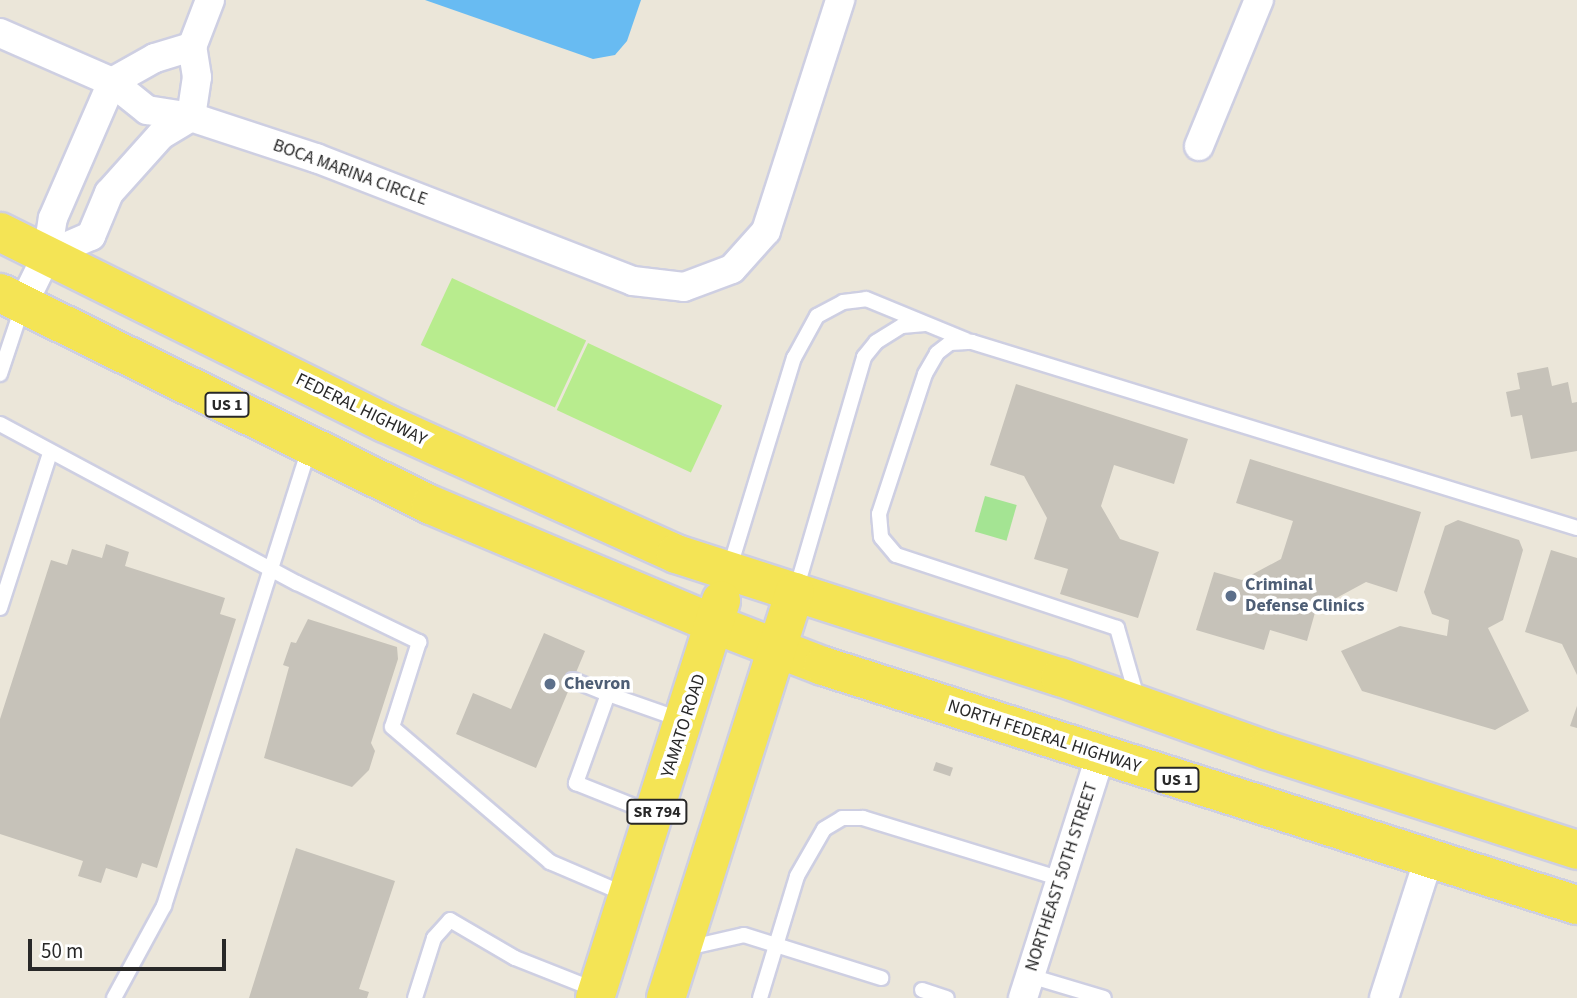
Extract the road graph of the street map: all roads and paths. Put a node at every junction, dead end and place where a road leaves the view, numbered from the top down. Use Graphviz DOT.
graph roads {
  1 [pos="210,0"];
  2 [pos="841,0"];
  3 [pos="1259,0"];
  4 [pos="0,33"];
  5 [pos="192,47"];
  6 [pos="112,82"];
  7 [pos="191,117"];
  8 [pos="1199,146"];
  9 [pos="0,232"];
  10 [pos="47,255"];
  11 [pos="12,298"];
  12 [pos="926,324"];
  13 [pos="972,342"];
  14 [pos="0,374"];
  15 [pos="0,424"];
  16 [pos="310,446"];
  17 [pos="50,453"];
  18 [pos="1577,528"];
  19 [pos="269,568"];
  20 [pos="728,572"];
  21 [pos="795,592"];
  22 [pos="0,608"];
  23 [pos="715,624"];
  24 [pos="779,649"];
  25 [pos="573,680"];
  26 [pos="608,694"];
  27 [pos="1139,705"];
  28 [pos="686,721"];
  29 [pos="1100,756"];
  30 [pos="656,815"];
  31 [pos="1560,844"];
  32 [pos="1429,858"];
  33 [pos="1061,878"];
  34 [pos="629,895"];
  35 [pos="1577,905"];
  36 [pos="778,946"];
  37 [pos="682,949"];
  38 [pos="881,978"];
  39 [pos="1027,987"];
  40 [pos="922,990"];
  41 [pos="596,995"];
  42 [pos="114,998"];
  43 [pos="415,998"];
  44 [pos="666,998"];
  45 [pos="760,998"];
  46 [pos="947,998"];
  47 [pos="1104,998"];
  48 [pos="1384,998"];
  1 -- 5 [label="street"];
  2 -- 7 [label="street, BOCA MARINA CIRCLE"];
  3 -- 8 [label="street"];
  4 -- 6 [label="street, BOCA MARINA CIRCLE"];
  5 -- 6 [label="street"];
  5 -- 7 [label="street"];
  6 -- 7 [label="street, BOCA MARINA CIRCLE"];
  6 -- 10 [label="street"];
  7 -- 10 [label="street"];
  9 -- 10 [label="main road, FEDERAL HIGHWAY"];
  10 -- 11 [label="street"];
  10 -- 20 [label="main road, FEDERAL HIGHWAY"];
  11 -- 14 [label="lane"];
  11 -- 16 [label="main road, US 1"];
  12 -- 13 [label="lane"];
  12 -- 20 [label="lane"];
  12 -- 21 [label="lane"];
  13 -- 18 [label="lane"];
  13 -- 27 [label="lane"];
  15 -- 17 [label="lane"];
  16 -- 19 [label="lane"];
  16 -- 23 [label="main road, US 1"];
  17 -- 19 [label="lane"];
  17 -- 22 [label="lane"];
  19 -- 34 [label="lane"];
  19 -- 42 [label="lane"];
  20 -- 21 [label="main road"];
  20 -- 23 [label="main road, YAMATO ROAD / SR 794"];
  21 -- 24 [label="main road"];
  21 -- 27 [label="main road"];
  23 -- 24 [label="main road, NORTH FEDERAL HIGHWAY / US 1"];
  23 -- 28 [label="main road, YAMATO ROAD / SR 794"];
  24 -- 29 [label="main road, NORTH FEDERAL HIGHWAY / US 1"];
  24 -- 37 [label="main road"];
  25 -- 26 [label="lane"];
  26 -- 28 [label="lane"];
  26 -- 30 [label="lane"];
  27 -- 31 [label="main road"];
  28 -- 30 [label="main road, YAMATO ROAD / SR 794"];
  29 -- 32 [label="main road, NORTH FEDERAL HIGHWAY / US 1"];
  29 -- 33 [label="street, NORTHEAST 50TH STREET"];
  30 -- 34 [label="main road, YAMATO ROAD / SR 794"];
  31 -- 32 [label="main road"];
  32 -- 35 [label="main road, NORTH FEDERAL HIGHWAY / US 1"];
  32 -- 48 [label="street"];
  33 -- 36 [label="lane"];
  33 -- 39 [label="street, NORTHEAST 50TH STREET"];
  34 -- 41 [label="main road, YAMATO ROAD / SR 794"];
  36 -- 37 [label="lane"];
  36 -- 38 [label="lane"];
  36 -- 45 [label="lane"];
  37 -- 44 [label="main road"];
  39 -- 47 [label="lane"];
  40 -- 46 [label="lane"];
  41 -- 43 [label="lane"];
}
